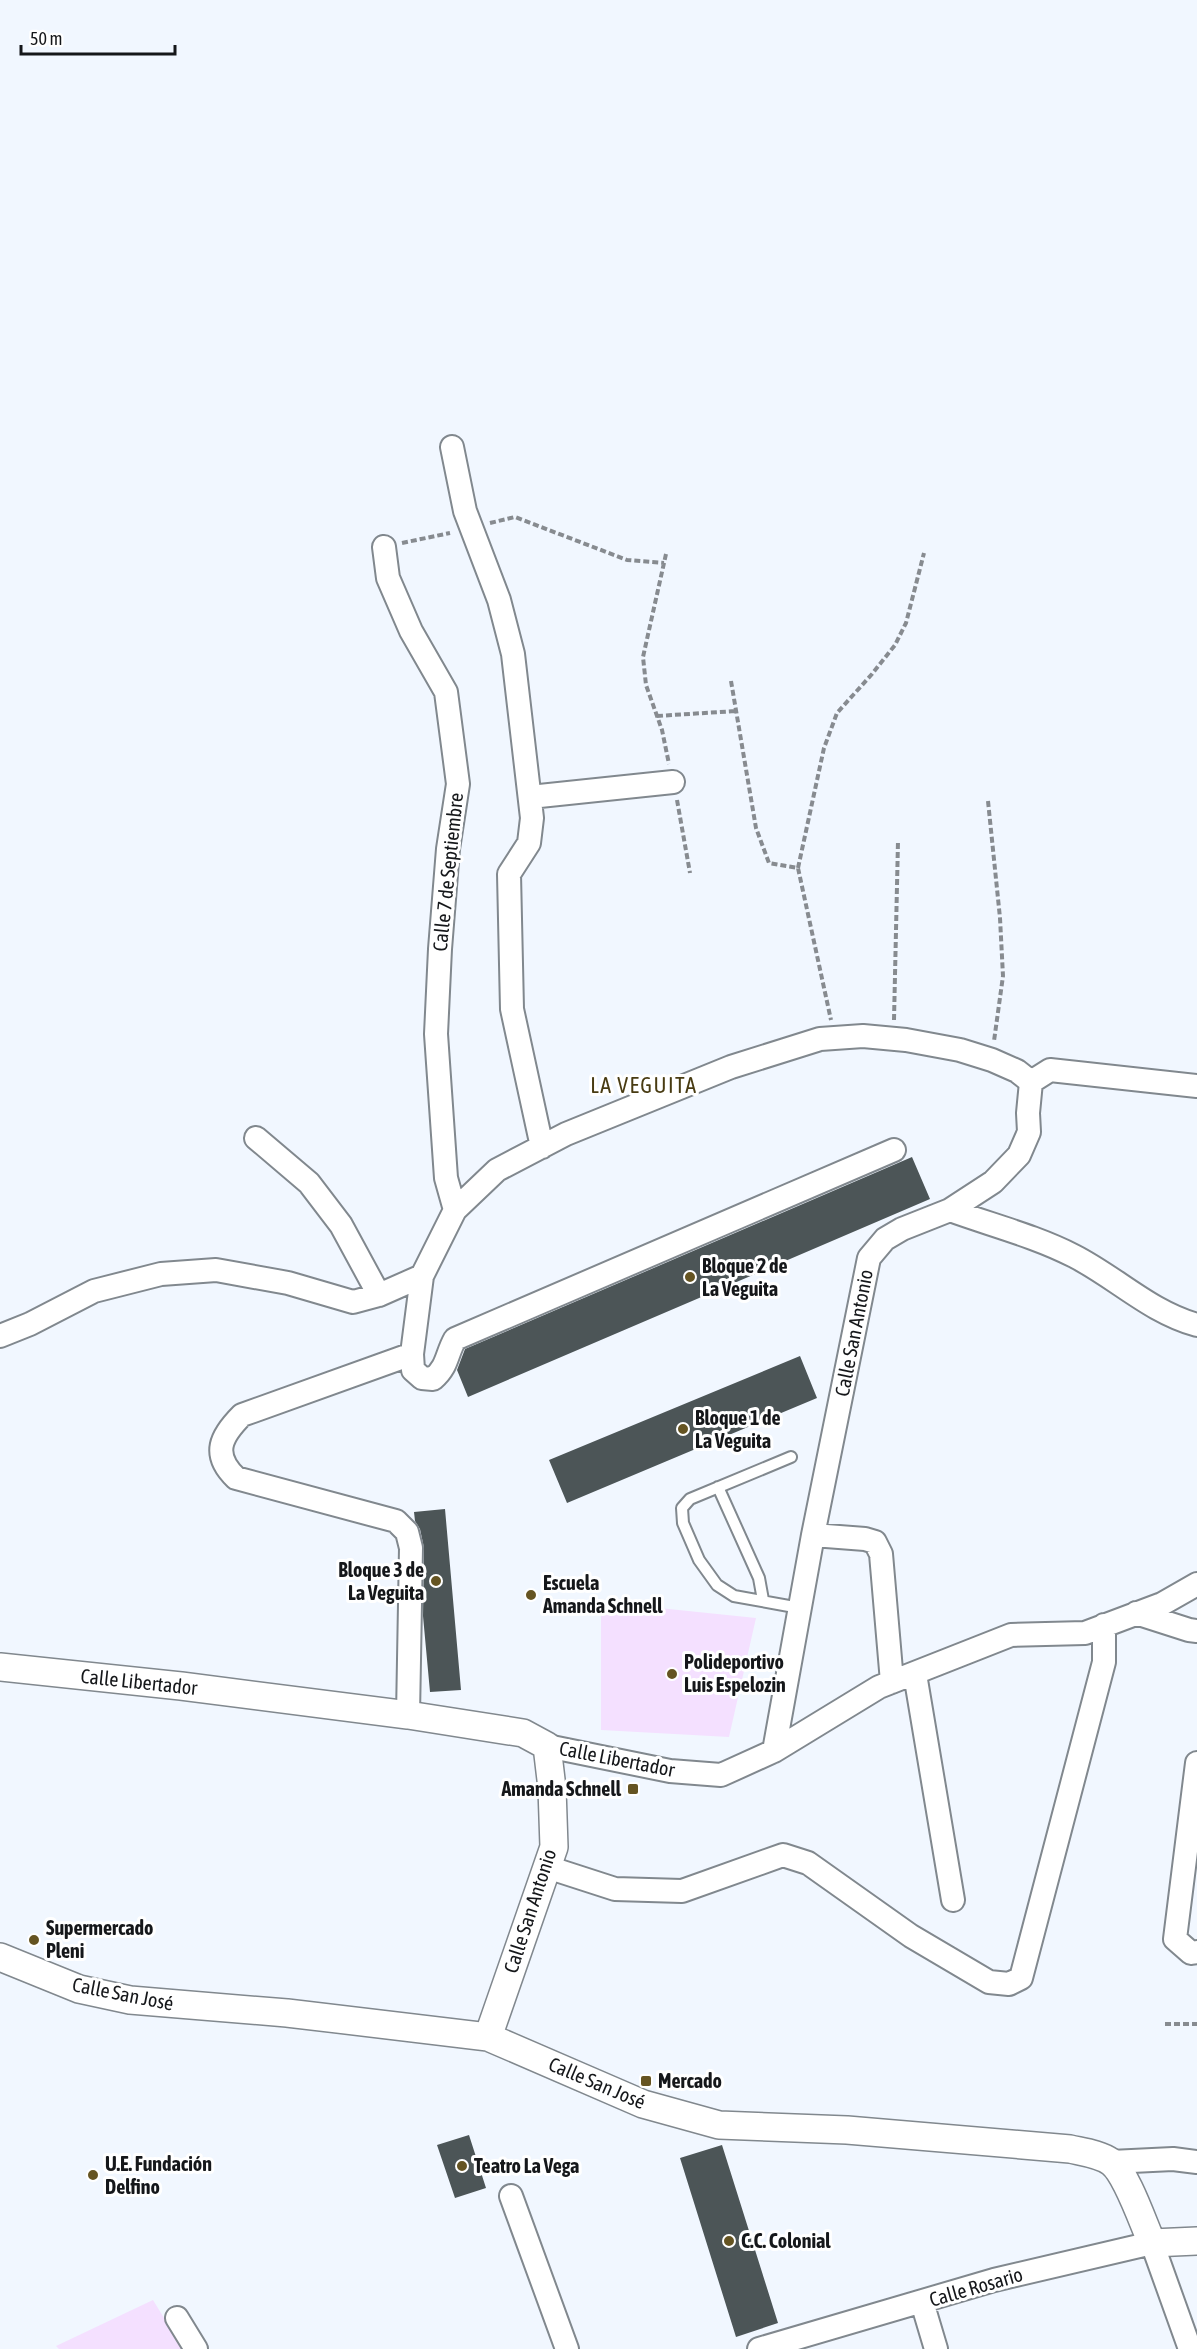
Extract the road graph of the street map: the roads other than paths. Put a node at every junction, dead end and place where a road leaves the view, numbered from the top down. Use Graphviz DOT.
graph roads {
  1 [pos="452,447"];
  2 [pos="384,547"];
  3 [pos="673,782"];
  4 [pos="530,797"];
  5 [pos="1031,1082"];
  6 [pos="1197,1086"];
  7 [pos="256,1138"];
  8 [pos="542,1147"];
  9 [pos="894,1150"];
  10 [pos="456,1210"];
  11 [pos="950,1210"];
  12 [pos="422,1276"];
  13 [pos="379,1295"];
  14 [pos="1197,1325"];
  15 [pos="0,1336"];
  16 [pos="412,1354"];
  17 [pos="791,1457"];
  18 [pos="718,1487"];
  19 [pos="813,1535"];
  20 [pos="1197,1584"];
  21 [pos="763,1600"];
  22 [pos="800,1608"];
  23 [pos="1136,1613"];
  24 [pos="1104,1625"];
  25 [pos="1197,1631"];
  26 [pos="0,1667"];
  27 [pos="915,1674"];
  28 [pos="892,1682"];
  29 [pos="408,1715"];
  30 [pos="547,1746"];
  31 [pos="774,1751"];
  32 [pos="1197,1763"];
  33 [pos="547,1867"];
  34 [pos="953,1900"];
  35 [pos="1197,1952"];
  36 [pos="0,1957"];
  37 [pos="488,2037"];
  38 [pos="1111,2162"];
  39 [pos="1197,2162"];
  40 [pos="511,2196"];
  41 [pos="1197,2241"];
  42 [pos="1152,2242"];
  43 [pos="922,2302"];
  44 [pos="177,2318"];
  45 [pos="196,2349"];
  46 [pos="567,2349"];
  47 [pos="759,2349"];
  48 [pos="936,2349"];
  49 [pos="1190,2349"];
  1 -- 4 [label="street"];
  2 -- 10 [label="street, Calle 7 de Septiembre"];
  3 -- 4 [label="street"];
  4 -- 8 [label="street"];
  5 -- 6 [label="street"];
  5 -- 8 [label="street"];
  5 -- 11 [label="street, Calle San Antonio"];
  7 -- 13 [label="street"];
  8 -- 10 [label="street"];
  9 -- 16 [label="street"];
  10 -- 12 [label="street"];
  11 -- 14 [label="street"];
  11 -- 19 [label="street, Calle San Antonio"];
  12 -- 13 [label="street"];
  12 -- 16 [label="street"];
  13 -- 15 [label="street"];
  16 -- 29 [label="street"];
  17 -- 18 [label="lane"];
  18 -- 21 [label="lane"];
  18 -- 21 [label="lane"];
  19 -- 22 [label="street, Calle San Antonio"];
  19 -- 28 [label="street"];
  20 -- 23 [label="street, Calle Libertador"];
  21 -- 22 [label="lane"];
  22 -- 31 [label="street, Calle San Antonio"];
  23 -- 24 [label="street, Calle Libertador"];
  23 -- 25 [label="street"];
  24 -- 27 [label="street, Calle Libertador"];
  24 -- 33 [label="street"];
  26 -- 29 [label="street, Calle Libertador"];
  27 -- 28 [label="street, Calle Libertador"];
  27 -- 34 [label="street"];
  28 -- 31 [label="street, Calle Libertador"];
  29 -- 30 [label="street, Calle Libertador"];
  30 -- 31 [label="street, Calle Libertador"];
  30 -- 33 [label="street, Calle San Antonio"];
  32 -- 35 [label="street"];
  33 -- 37 [label="street, Calle San Antonio"];
  36 -- 37 [label="street, Calle San José"];
  37 -- 38 [label="street, Calle San José"];
  38 -- 39 [label="street"];
  38 -- 42 [label="street"];
  40 -- 46 [label="street"];
  41 -- 42 [label="street, Calle Rosario"];
  42 -- 43 [label="street, Calle Rosario"];
  42 -- 49 [label="street"];
  43 -- 47 [label="street, Calle Rosario"];
  43 -- 48 [label="street"];
  44 -- 45 [label="street"];
}
